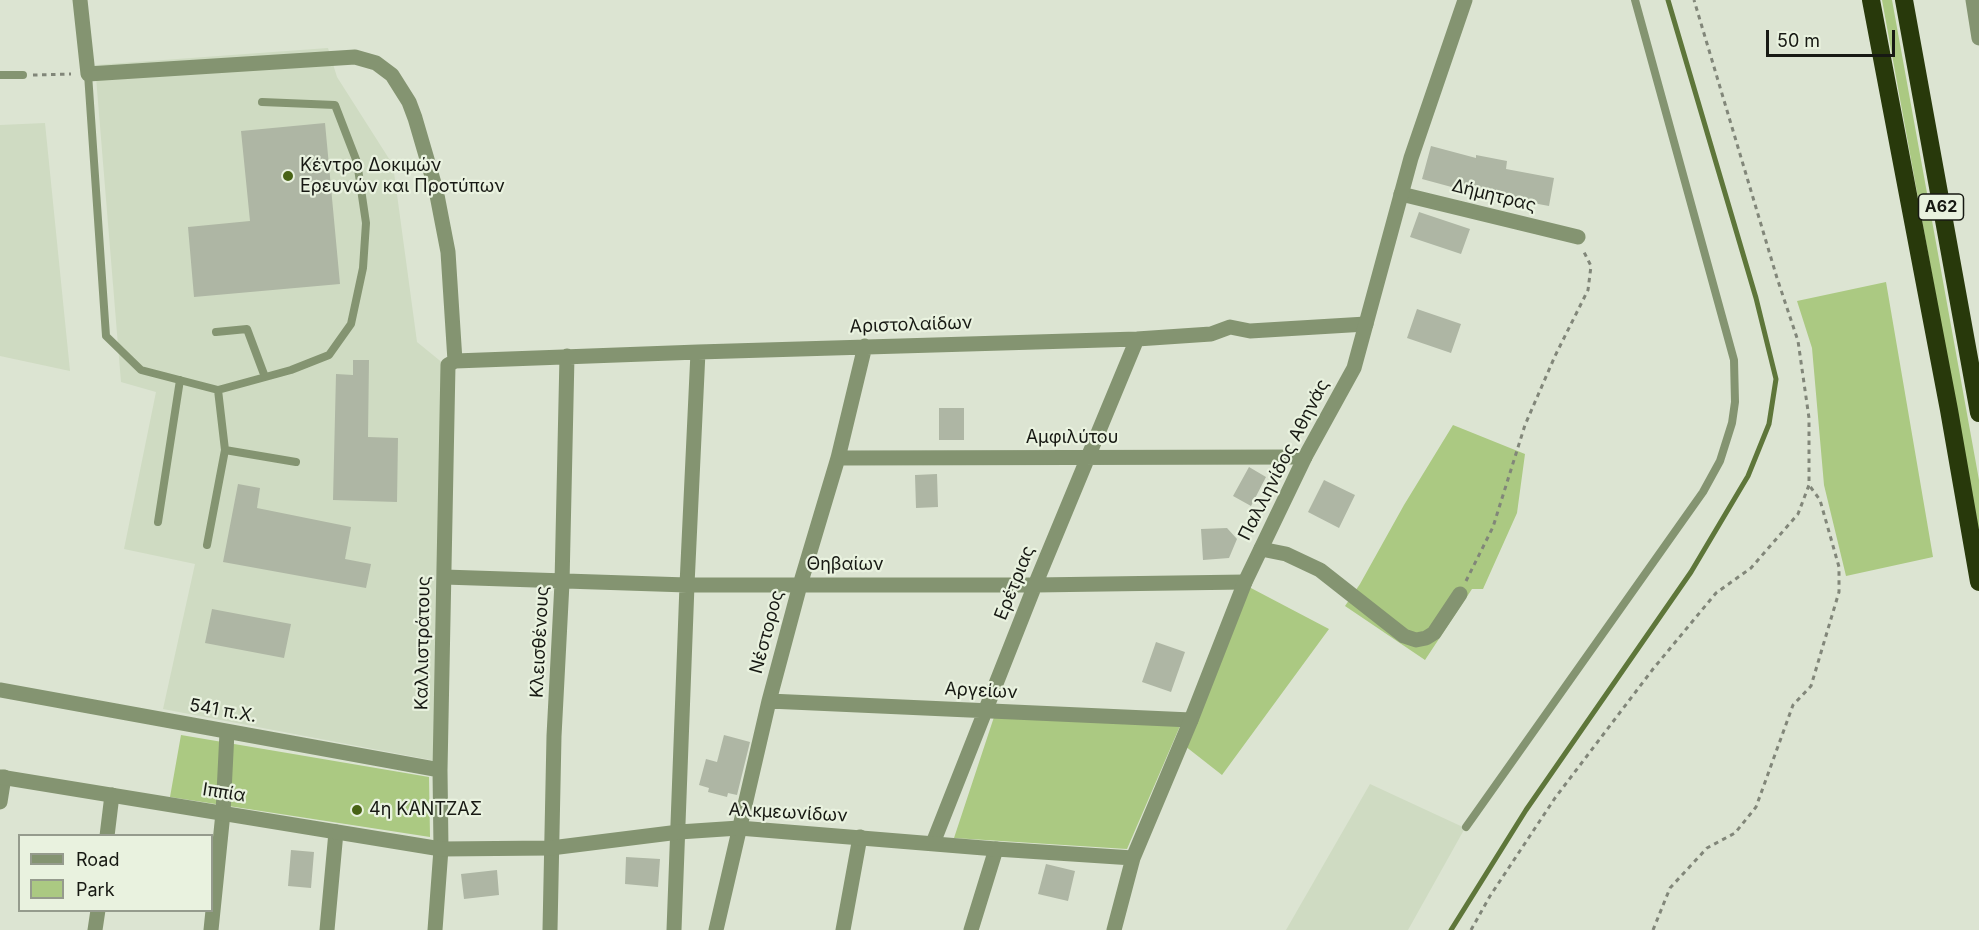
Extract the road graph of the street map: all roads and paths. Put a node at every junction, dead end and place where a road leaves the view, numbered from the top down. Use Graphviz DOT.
graph roads {
  1 [pos="80,0"];
  2 [pos="1465,0"];
  3 [pos="1635,0"];
  4 [pos="1871,0"];
  5 [pos="1904,0"];
  6 [pos="1973,0"];
  7 [pos="1979,38"];
  8 [pos="88,74"];
  9 [pos="0,75"];
  10 [pos="23,75"];
  11 [pos="262,102"];
  12 [pos="1401,194"];
  13 [pos="1578,237"];
  14 [pos="1366,324"];
  15 [pos="216,332"];
  16 [pos="1137,339"];
  17 [pos="865,346"];
  18 [pos="698,352"];
  19 [pos="567,356"];
  20 [pos="455,362"];
  21 [pos="265,377"];
  22 [pos="180,380"];
  23 [pos="218,390"];
  24 [pos="1979,414"];
  25 [pos="225,450"];
  26 [pos="1305,457"];
  27 [pos="838,458"];
  28 [pos="1088,458"];
  29 [pos="296,462"];
  30 [pos="1809,485"];
  31 [pos="158,522"];
  32 [pos="207,545"];
  33 [pos="1261,549"];
  34 [pos="444,577"];
  35 [pos="1245,582"];
  36 [pos="1979,582"];
  37 [pos="562,583"];
  38 [pos="687,585"];
  39 [pos="800,585"];
  40 [pos="1035,585"];
  41 [pos="1460,594"];
  42 [pos="0,690"];
  43 [pos="769,701"];
  44 [pos="986,711"];
  45 [pos="1191,720"];
  46 [pos="228,732"];
  47 [pos="440,770"];
  48 [pos="2,777"];
  49 [pos="112,795"];
  50 [pos="0,802"];
  51 [pos="223,813"];
  52 [pos="1466,827"];
  53 [pos="739,828"];
  54 [pos="336,832"];
  55 [pos="679,832"];
  56 [pos="107,834"];
  57 [pos="860,837"];
  58 [pos="933,843"];
  59 [pos="551,848"];
  60 [pos="441,849"];
  61 [pos="996,849"];
  62 [pos="1133,858"];
  63 [pos="213,910"];
  64 [pos="98,912"];
  65 [pos="213,912"];
  66 [pos="95,930"];
  67 [pos="211,930"];
  68 [pos="327,930"];
  69 [pos="435,930"];
  70 [pos="550,930"];
  71 [pos="674,930"];
  72 [pos="716,930"];
  73 [pos="843,930"];
  74 [pos="971,930"];
  75 [pos="1114,930"];
  76 [pos="1653,930"];
  1 -- 8 [label="street"];
  2 -- 12 [label="street, Παλληνίδος Αθηνάς"];
  3 -- 52 [label="lane"];
  4 -- 36 [label="highway, Α62"];
  5 -- 24 [label="highway, Α62"];
  6 -- 7 [label="street"];
  8 -- 10 [label="path"];
  8 -- 20 [label="street"];
  8 -- 22 [label="lane"];
  9 -- 10 [label="lane"];
  11 -- 21 [label="lane"];
  12 -- 13 [label="street, Δήμητρας"];
  12 -- 14 [label="street, Παλληνίδος Αθηνάς"];
  13 -- 41 [label="path"];
  14 -- 16 [label="street, Αριστολαίδων"];
  14 -- 26 [label="street, Παλληνίδος Αθηνάς"];
  15 -- 21 [label="lane"];
  16 -- 17 [label="street, Αριστολαίδων"];
  16 -- 28 [label="street, Ερέτριας"];
  17 -- 18 [label="street, Αριστολαίδων"];
  17 -- 27 [label="street, Νέστορος"];
  18 -- 19 [label="street, Αριστολαίδων"];
  18 -- 38 [label="street"];
  19 -- 20 [label="street, Αριστολαίδων"];
  19 -- 37 [label="street, Κλεισθένους"];
  20 -- 34 [label="street, Καλλιστράτους"];
  21 -- 23 [label="lane"];
  22 -- 23 [label="lane"];
  22 -- 31 [label="lane"];
  23 -- 25 [label="lane"];
  25 -- 29 [label="lane"];
  25 -- 32 [label="lane"];
  26 -- 28 [label="street, Αμφιλύτου"];
  26 -- 33 [label="street, Παλληνίδος Αθηνάς"];
  27 -- 28 [label="street, Αμφιλύτου"];
  27 -- 39 [label="street, Νέστορος"];
  28 -- 40 [label="street, Ερέτριας"];
  30 -- 76 [label="path"];
  33 -- 35 [label="street, Παλληνίδος Αθηνάς"];
  33 -- 41 [label="street"];
  34 -- 37 [label="street, Θηβαίων"];
  34 -- 47 [label="street, Καλλιστράτους"];
  35 -- 40 [label="street, Θηβαίων"];
  35 -- 45 [label="street, Παλληνίδος Αθηνάς"];
  37 -- 38 [label="street, Θηβαίων"];
  37 -- 59 [label="street, Κλεισθένους"];
  38 -- 39 [label="street, Θηβαίων"];
  38 -- 55 [label="street"];
  39 -- 40 [label="street, Θηβαίων"];
  39 -- 43 [label="street, Νέστορος"];
  40 -- 44 [label="street, Ερέτριας"];
  42 -- 46 [label="street, 541 π.Χ."];
  43 -- 44 [label="street, Αργείων"];
  43 -- 53 [label="street, Νέστορος"];
  44 -- 45 [label="street, Αργείων"];
  44 -- 58 [label="street, Ερέτριας"];
  45 -- 62 [label="street, Παλληνίδος Αθηνάς"];
  46 -- 47 [label="street, 541 π.Χ."];
  46 -- 51 [label="street"];
  47 -- 60 [label="street, Καλλιστράτους"];
  48 -- 49 [label="street, Ιππία"];
  48 -- 50 [label="street"];
  49 -- 51 [label="street, Ιππία"];
  49 -- 56 [label="street"];
  51 -- 54 [label="street, Ιππία"];
  51 -- 63 [label="street"];
  53 -- 55 [label="street, Αλκμεωνίδων"];
  53 -- 57 [label="street, Αλκμεωνίδων"];
  53 -- 72 [label="street, Νέστορος"];
  54 -- 60 [label="street, Ιππία"];
  54 -- 68 [label="street"];
  55 -- 59 [label="street, Αλκμεωνίδων"];
  55 -- 71 [label="street"];
  57 -- 58 [label="street, Αλκμεωνίδων"];
  57 -- 73 [label="street"];
  58 -- 61 [label="street, Αλκμεωνίδων"];
  59 -- 60 [label="street, Αλκμεωνίδων"];
  59 -- 70 [label="street, Κλεισθένους"];
  60 -- 69 [label="street, Καλλιστράτους"];
  61 -- 62 [label="street, Αλκμεωνίδων"];
  61 -- 74 [label="street"];
  62 -- 75 [label="street, Παλληνίδος Αθηνάς"];
  64 -- 66 [label="street"];
  65 -- 67 [label="street"];
}
